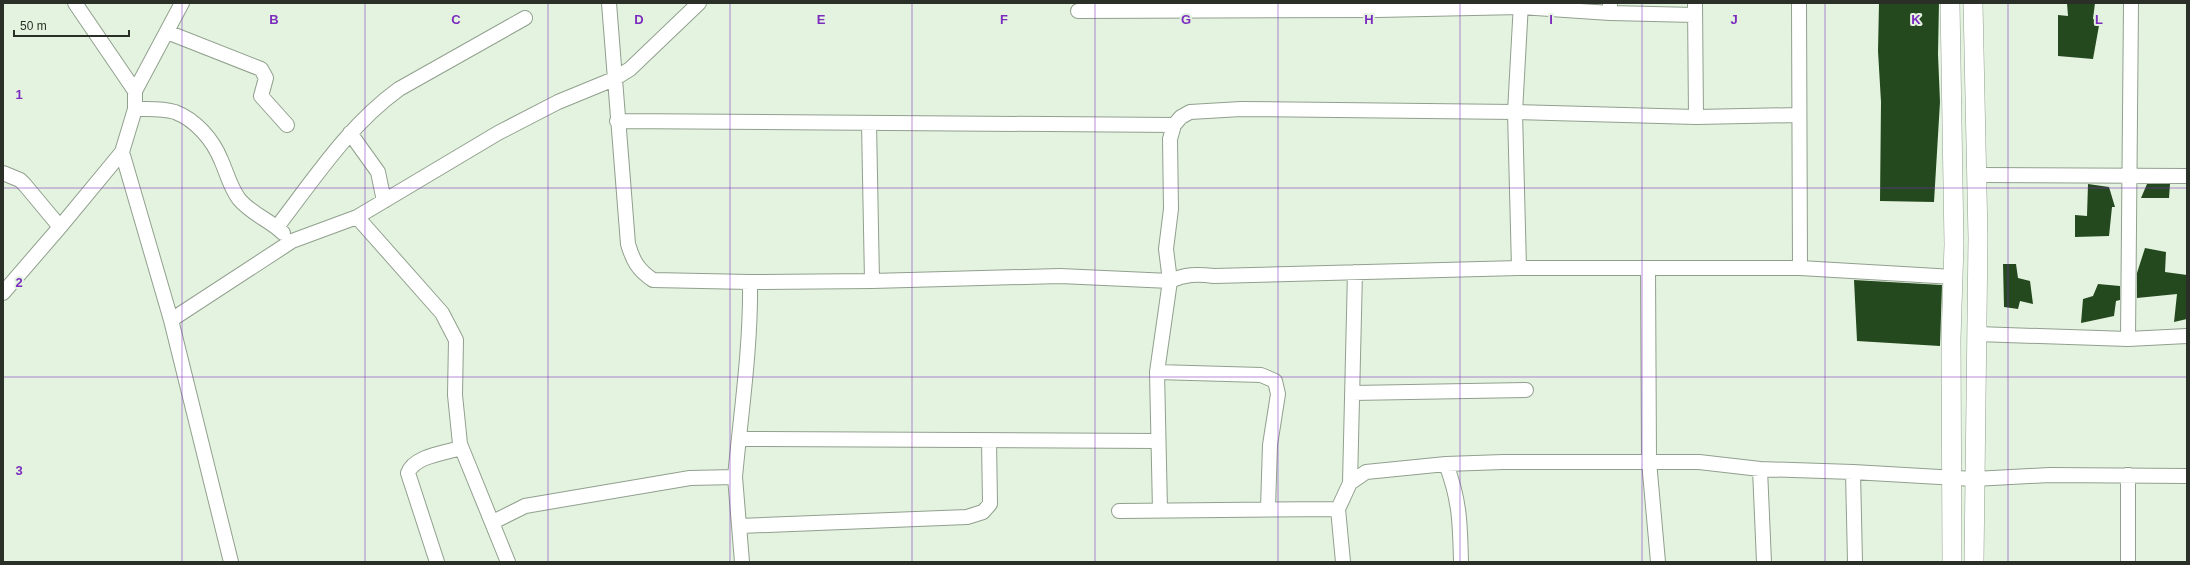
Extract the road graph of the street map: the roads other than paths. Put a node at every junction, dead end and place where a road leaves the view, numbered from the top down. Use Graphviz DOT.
graph roads {
  1 [pos="75,3"];
  2 [pos="182,3"];
  3 [pos="609,3"];
  4 [pos="699,3"];
  5 [pos="1799,3"];
  6 [pos="1950,3"];
  7 [pos="1973,3"];
  8 [pos="2131,3"];
  9 [pos="1521,5"];
  10 [pos="1241,6"];
  11 [pos="1610,8"];
  12 [pos="1695,9"];
  13 [pos="1078,11"];
  14 [pos="525,18"];
  15 [pos="167,32"];
  16 [pos="614,79"];
  17 [pos="135,91"];
  18 [pos="135,109"];
  19 [pos="1514,112"];
  20 [pos="1799,115"];
  21 [pos="1696,117"];
  22 [pos="617,121"];
  23 [pos="869,123"];
  24 [pos="287,125"];
  25 [pos="1174,125"];
  26 [pos="350,133"];
  27 [pos="122,152"];
  28 [pos="3,173"];
  29 [pos="1977,175"];
  30 [pos="2129,175"];
  31 [pos="2187,176"];
  32 [pos="384,201"];
  33 [pos="357,217"];
  34 [pos="60,227"];
  35 [pos="277,227"];
  36 [pos="292,241"];
  37 [pos="1519,268"];
  38 [pos="1648,268"];
  39 [pos="1800,268"];
  40 [pos="1355,272"];
  41 [pos="1954,277"];
  42 [pos="872,281"];
  43 [pos="1170,281"];
  44 [pos="750,282"];
  45 [pos="3,293"];
  46 [pos="170,320"];
  47 [pos="1977,334"];
  48 [pos="2187,336"];
  49 [pos="2128,339"];
  50 [pos="1157,372"];
  51 [pos="1526,390"];
  52 [pos="1352,393"];
  53 [pos="740,439"];
  54 [pos="989,440"];
  55 [pos="1158,441"];
  56 [pos="461,448"];
  57 [pos="1648,461"];
  58 [pos="1446,464"];
  59 [pos="1760,469"];
  60 [pos="1853,472"];
  61 [pos="2128,475"];
  62 [pos="2187,476"];
  63 [pos="735,477"];
  64 [pos="1951,477"];
  65 [pos="1974,479"];
  66 [pos="1350,483"];
  67 [pos="1268,508"];
  68 [pos="1338,509"];
  69 [pos="1160,510"];
  70 [pos="1119,511"];
  71 [pos="493,522"];
  72 [pos="740,526"];
  73 [pos="231,562"];
  74 [pos="437,562"];
  75 [pos="508,562"];
  76 [pos="742,562"];
  77 [pos="1343,562"];
  78 [pos="1461,562"];
  79 [pos="1658,562"];
  80 [pos="1764,562"];
  81 [pos="1855,562"];
  82 [pos="1952,562"];
  83 [pos="1974,562"];
  84 [pos="2128,562"];
  1 -- 17 [label="street"];
  2 -- 15 [label="street"];
  3 -- 16 [label="street"];
  4 -- 16 [label="street"];
  5 -- 20 [label="street"];
  6 -- 41 [label="main road"];
  7 -- 29 [label="main road"];
  8 -- 30 [label="street"];
  9 -- 10 [label="street"];
  9 -- 11 [label="street"];
  9 -- 19 [label="street"];
  10 -- 13 [label="street"];
  11 -- 12 [label="street"];
  12 -- 21 [label="street"];
  14 -- 26 [label="street"];
  15 -- 17 [label="street"];
  15 -- 24 [label="street"];
  16 -- 22 [label="street"];
  16 -- 32 [label="street"];
  17 -- 18 [label="street"];
  18 -- 27 [label="street"];
  18 -- 35 [label="street"];
  19 -- 21 [label="street"];
  19 -- 25 [label="street"];
  19 -- 37 [label="street"];
  20 -- 21 [label="street"];
  20 -- 39 [label="street"];
  22 -- 23 [label="street"];
  22 -- 44 [label="street"];
  23 -- 25 [label="street"];
  23 -- 42 [label="street"];
  25 -- 43 [label="street"];
  26 -- 32 [label="street"];
  26 -- 35 [label="street"];
  27 -- 34 [label="street"];
  27 -- 46 [label="street"];
  28 -- 34 [label="street"];
  29 -- 30 [label="street"];
  29 -- 47 [label="main road"];
  30 -- 31 [label="street"];
  30 -- 49 [label="street"];
  32 -- 33 [label="street"];
  33 -- 36 [label="street"];
  33 -- 56 [label="street"];
  34 -- 45 [label="street"];
  35 -- 36 [label="street"];
  36 -- 46 [label="street"];
  37 -- 38 [label="street"];
  37 -- 40 [label="street"];
  38 -- 39 [label="street"];
  38 -- 57 [label="street"];
  39 -- 41 [label="street"];
  40 -- 43 [label="street"];
  40 -- 52 [label="street"];
  41 -- 64 [label="main road"];
  42 -- 43 [label="street"];
  42 -- 44 [label="street"];
  43 -- 50 [label="street"];
  44 -- 53 [label="street"];
  46 -- 73 [label="street"];
  47 -- 49 [label="street"];
  47 -- 65 [label="main road"];
  48 -- 49 [label="street"];
  50 -- 55 [label="street"];
  50 -- 67 [label="street"];
  51 -- 52 [label="street"];
  52 -- 66 [label="street"];
  53 -- 54 [label="street"];
  53 -- 63 [label="street"];
  54 -- 55 [label="street"];
  54 -- 72 [label="street"];
  55 -- 69 [label="street"];
  56 -- 71 [label="street"];
  56 -- 74 [label="street"];
  57 -- 58 [label="street"];
  57 -- 59 [label="street"];
  57 -- 79 [label="street"];
  58 -- 66 [label="street"];
  58 -- 78 [label="street"];
  59 -- 60 [label="street"];
  59 -- 80 [label="street"];
  60 -- 64 [label="street"];
  60 -- 81 [label="street"];
  61 -- 62 [label="street"];
  61 -- 65 [label="street"];
  61 -- 84 [label="street"];
  63 -- 71 [label="street"];
  63 -- 72 [label="street"];
  64 -- 65 [label="street"];
  64 -- 82 [label="main road"];
  65 -- 83 [label="main road"];
  66 -- 68 [label="street"];
  67 -- 68 [label="street"];
  67 -- 69 [label="street"];
  68 -- 77 [label="street"];
  69 -- 70 [label="street"];
  71 -- 75 [label="street"];
  72 -- 76 [label="street"];
}
